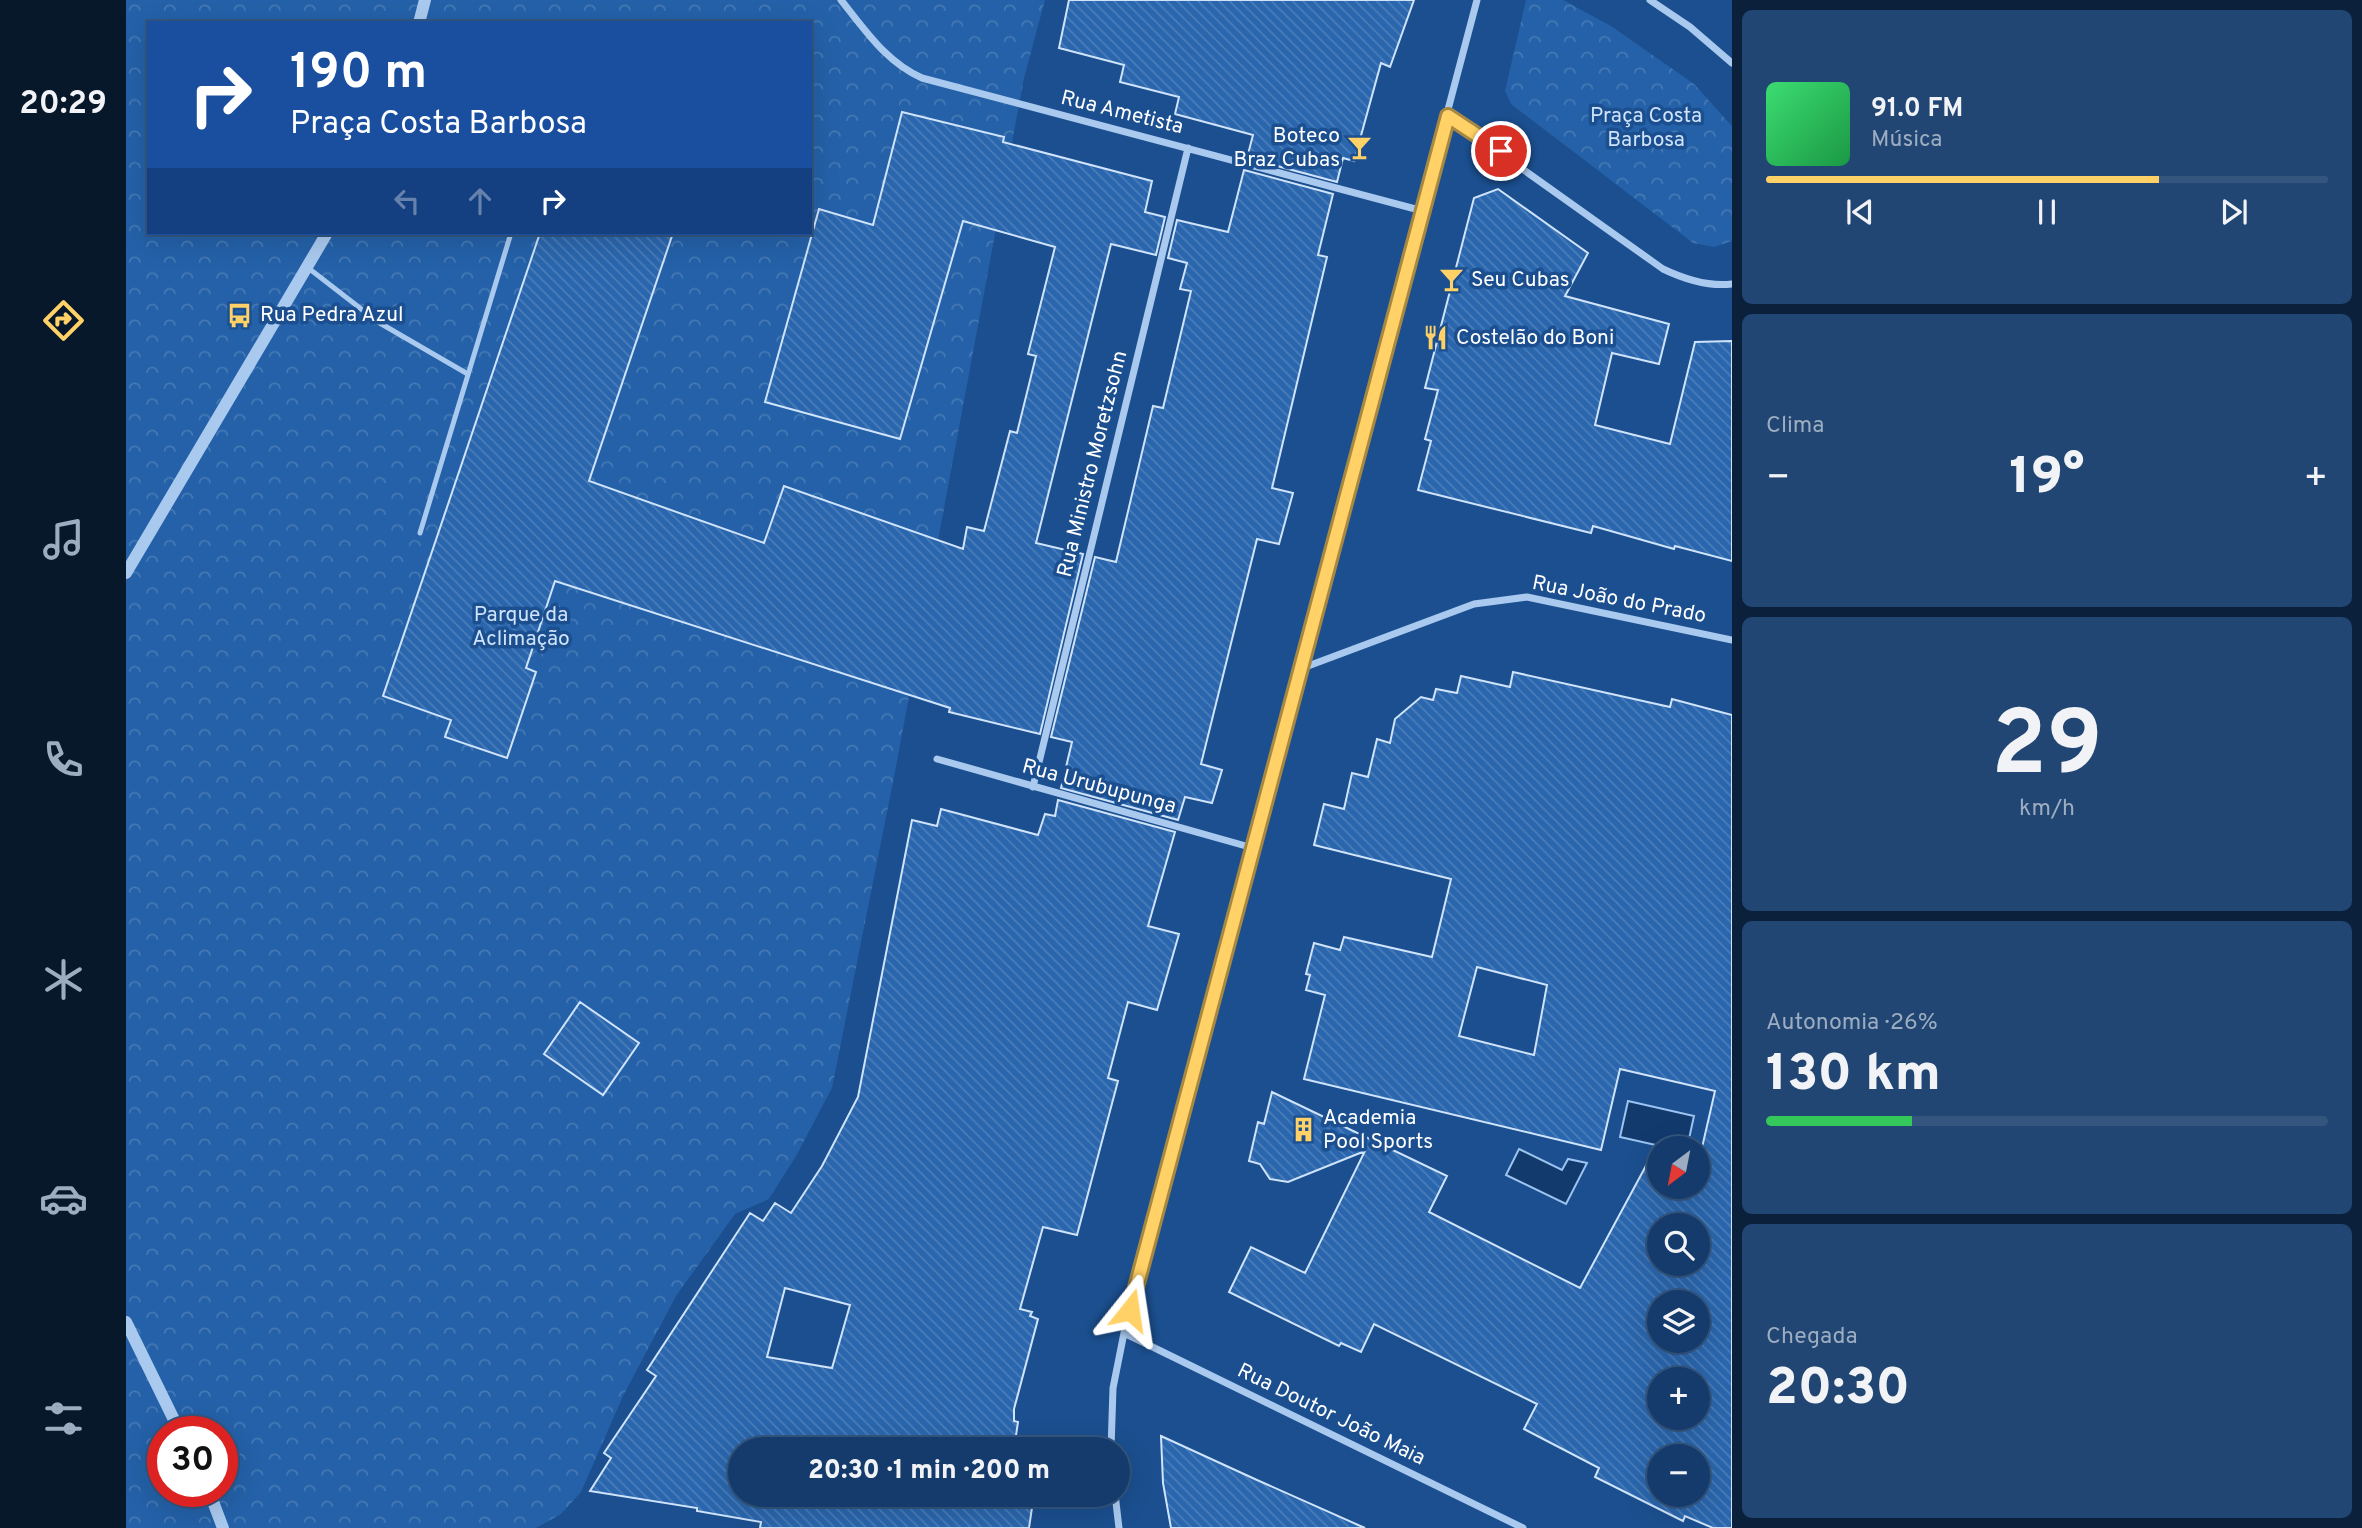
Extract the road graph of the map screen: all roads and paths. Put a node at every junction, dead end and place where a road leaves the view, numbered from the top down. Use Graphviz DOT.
graph roads {
  1 [pos="425,0"];
  2 [pos="841,0"];
  3 [pos="1477,0"];
  4 [pos="1650,0"];
  5 [pos="420,21"];
  6 [pos="1732,63"];
  7 [pos="1448,116"];
  8 [pos="1188,148"];
  9 [pos="1423,211"];
  10 [pos="326,235"];
  11 [pos="510,235"];
  12 [pos="307,267"];
  13 [pos="1732,284"];
  14 [pos="466,373"];
  15 [pos="420,533"];
  16 [pos="126,573"];
  17 [pos="1732,640"];
  18 [pos="1300,669"];
  19 [pos="937,758"];
  20 [pos="1032,787"];
  21 [pos="1253,848"];
  22 [pos="126,1322"];
  23 [pos="1124,1333"];
  24 [pos="172,1416"];
  25 [pos="1111,1437"];
  26 [pos="215,1507"];
  27 [pos="1117,1507"];
  28 [pos="223,1528"];
  29 [pos="1119,1528"];
  30 [pos="1523,1528"];
  1 -- 5 [label="street"];
  2 -- 8 [label="street, Rua Ametista"];
  3 -- 7 [label="street"];
  4 -- 6 [label="street"];
  7 -- 9 [label="street"];
  7 -- 13 [label="street"];
  8 -- 9 [label="street, Rua Ametista"];
  8 -- 20 [label="street, Rua Ministro Moretzsohn"];
  9 -- 18 [label="street"];
  10 -- 12 [label="street"];
  11 -- 14 [label="lane"];
  12 -- 14 [label="lane"];
  12 -- 16 [label="street"];
  14 -- 15 [label="lane"];
  17 -- 18 [label="street, Rua João do Prado"];
  18 -- 21 [label="street"];
  19 -- 20 [label="street, Rua Urubupunga"];
  20 -- 21 [label="street, Rua Urubupunga"];
  21 -- 23 [label="street"];
  22 -- 24 [label="street"];
  23 -- 25 [label="street"];
  23 -- 30 [label="street, Rua Doutor João Maia"];
  26 -- 28 [label="street"];
  27 -- 29 [label="street"];
}
